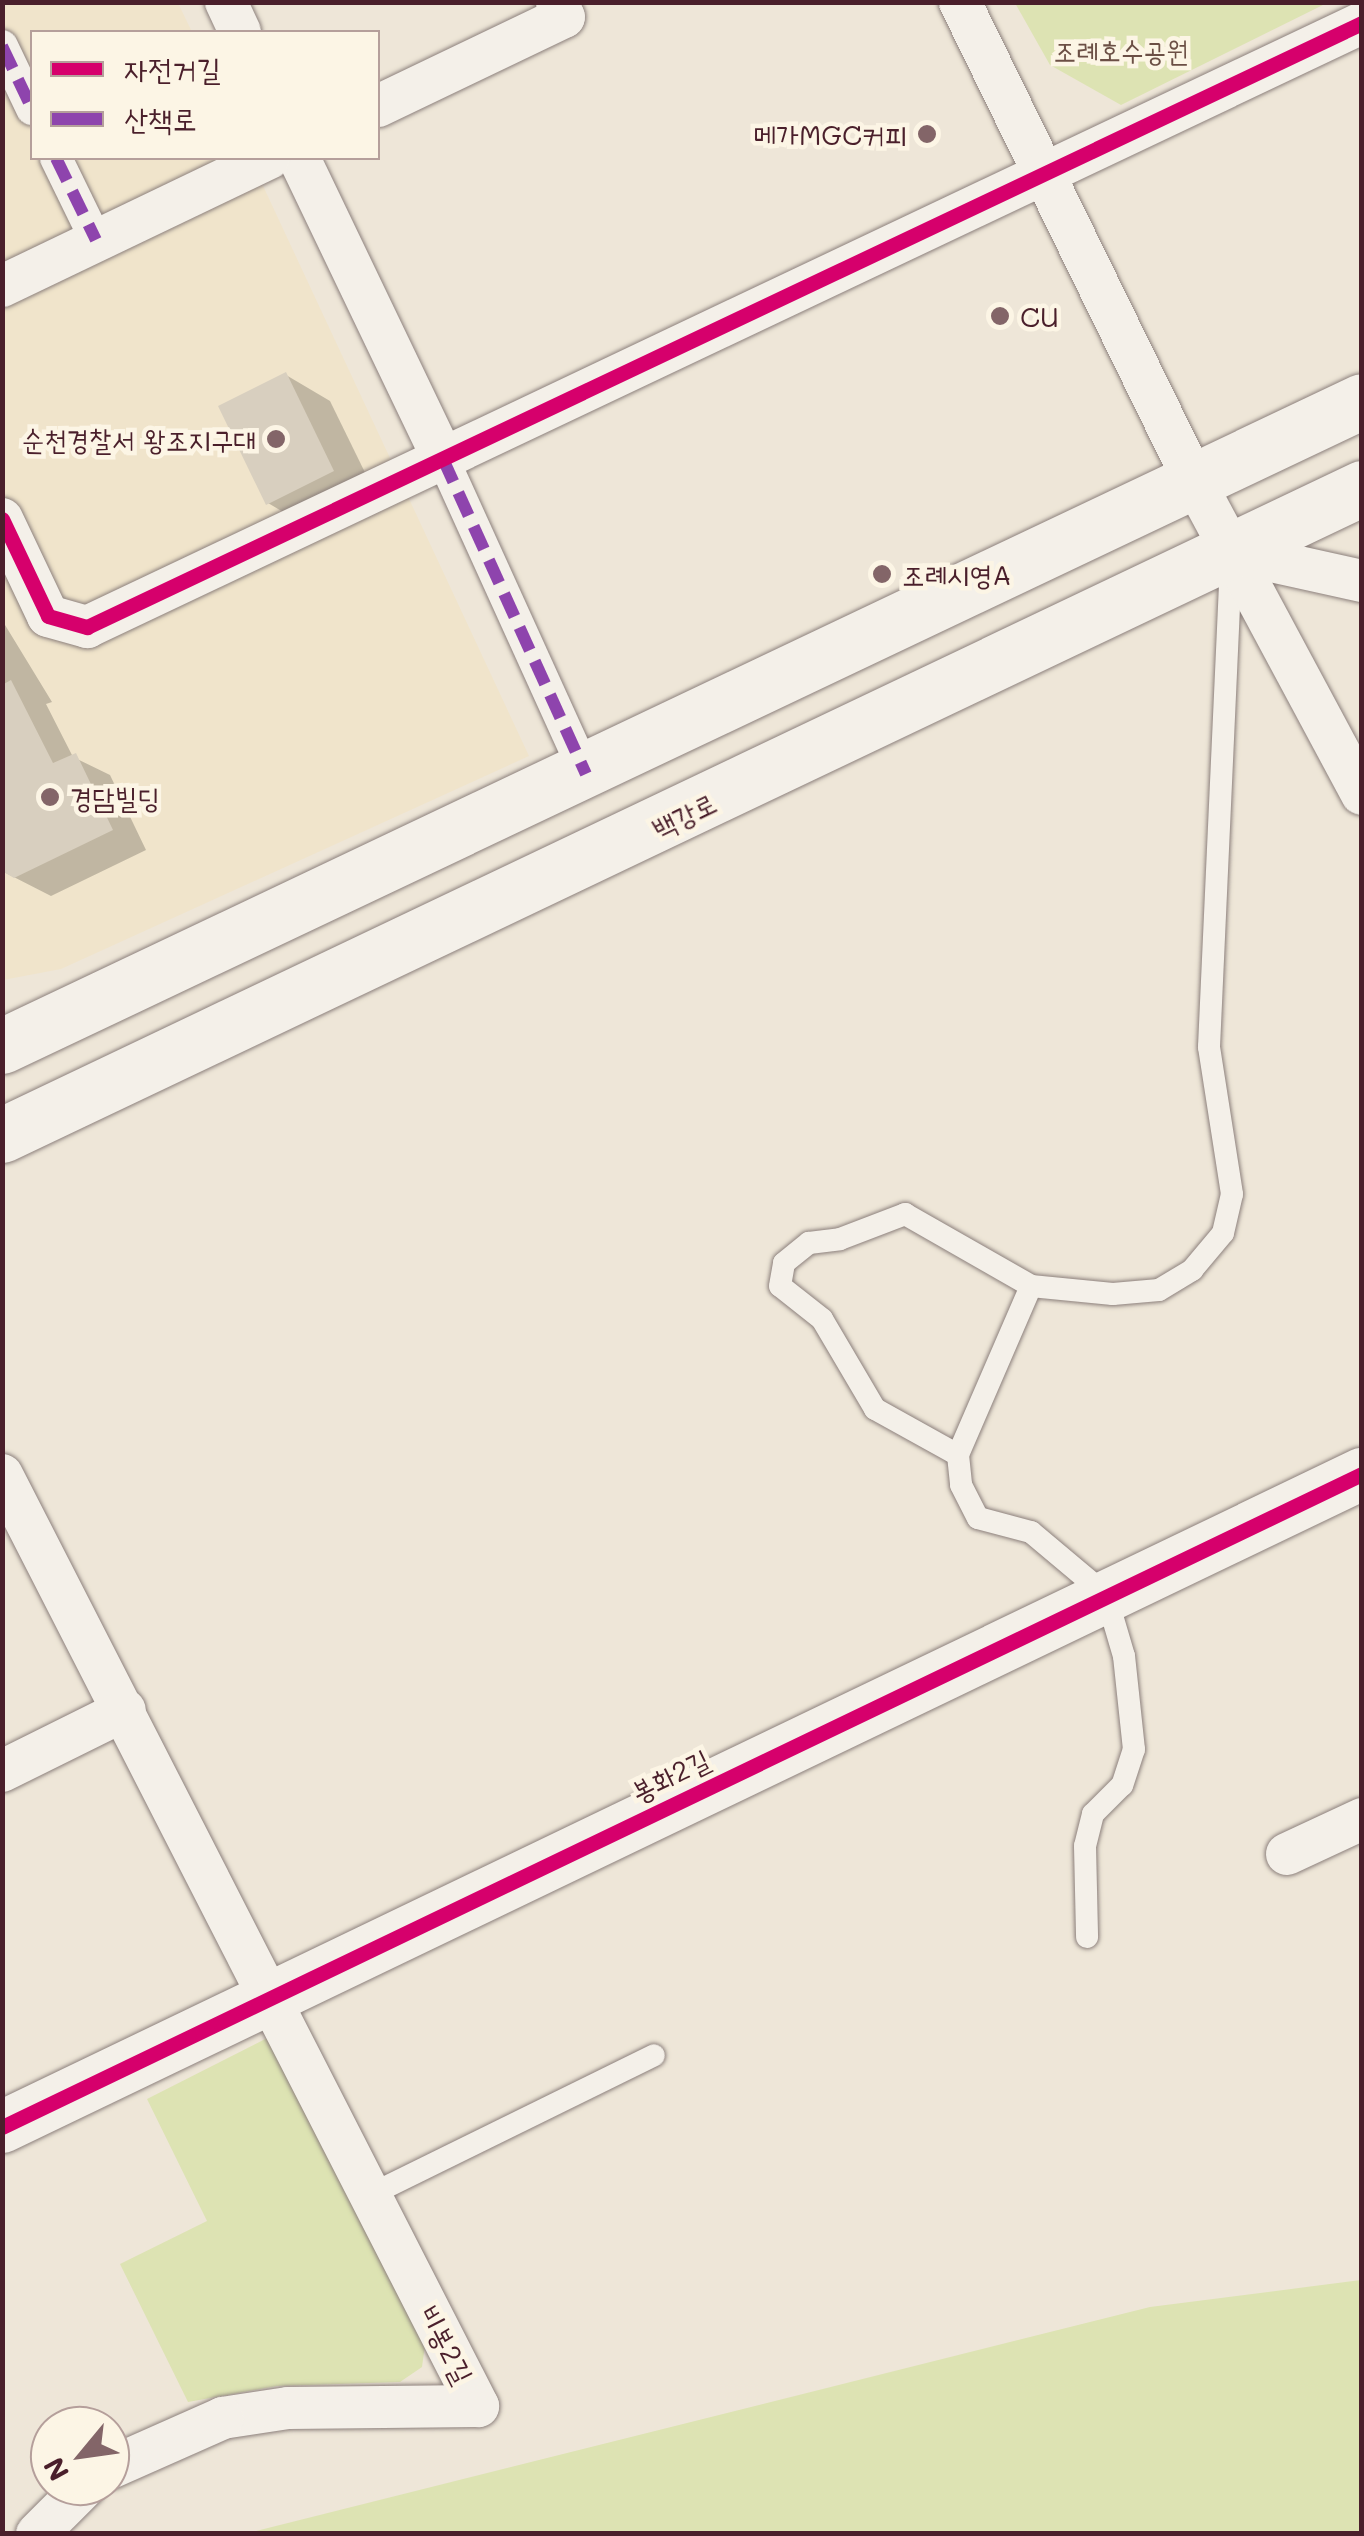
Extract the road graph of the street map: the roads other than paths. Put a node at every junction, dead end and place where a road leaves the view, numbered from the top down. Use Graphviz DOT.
graph roads {
  1 [pos="226,2"];
  2 [pos="960,2"];
  3 [pos="572,7"];
  4 [pos="1362,23"];
  5 [pos="239,30"];
  6 [pos="2,46"];
  7 [pos="30,104"];
  8 [pos="380,105"];
  9 [pos="57,160"];
  10 [pos="265,160"];
  11 [pos="300,160"];
  12 [pos="1045,176"];
  13 [pos="96,240"];
  14 [pos="2,286"];
  15 [pos="1362,401"];
  16 [pos="443,460"];
  17 [pos="1194,481"];
  18 [pos="1362,488"];
  19 [pos="2,519"];
  20 [pos="1231,552"];
  21 [pos="1362,580"];
  22 [pos="1356,767"];
  23 [pos="586,774"];
  24 [pos="2,1046"];
  25 [pos="2,1135"];
  26 [pos="1031,1286"];
  27 [pos="958,1455"];
  28 [pos="2,1474"];
  29 [pos="1362,1474"];
  30 [pos="1106,1595"];
  31 [pos="125,1710"];
  32 [pos="2,1771"];
  33 [pos="1362,1819"];
  34 [pos="1287,1854"];
  35 [pos="1087,1938"];
  36 [pos="273,1996"];
  37 [pos="654,2056"];
  38 [pos="2,2127"];
  39 [pos="372,2194"];
  40 [pos="130,2459"];
  41 [pos="66,2506"];
  42 [pos="37,2534"];
  1 -- 5 [label="street"];
  2 -- 12 [label="street"];
  3 -- 8 [label="street"];
  4 -- 12 [label="street"];
  6 -- 7 [label="street"];
  9 -- 13 [label="street"];
  10 -- 13 [label="street"];
  11 -- 16 [label="street"];
  12 -- 16 [label="street"];
  12 -- 17 [label="street"];
  13 -- 14 [label="street"];
  15 -- 17 [label="main road"];
  16 -- 19 [label="street"];
  16 -- 23 [label="street"];
  17 -- 20 [label="street"];
  17 -- 23 [label="main road"];
  18 -- 20 [label="main road, 백강로"];
  20 -- 21 [label="street"];
  20 -- 22 [label="street"];
  20 -- 25 [label="main road, 백강로"];
  20 -- 26 [label="lane"];
  23 -- 24 [label="main road"];
  26 -- 27 [label="lane"];
  26 -- 27 [label="lane"];
  27 -- 30 [label="lane"];
  28 -- 31 [label="street, 비봉2길"];
  29 -- 30 [label="street, 봉화2길"];
  30 -- 35 [label="lane"];
  30 -- 36 [label="street, 봉화2길"];
  31 -- 32 [label="street"];
  31 -- 36 [label="street, 비봉2길"];
  33 -- 34 [label="street"];
  36 -- 38 [label="street, 봉화2길"];
  36 -- 39 [label="street, 비봉2길"];
  37 -- 39 [label="lane"];
  39 -- 40 [label="street, 비봉2길"];
  41 -- 42 [label="street"];
}
